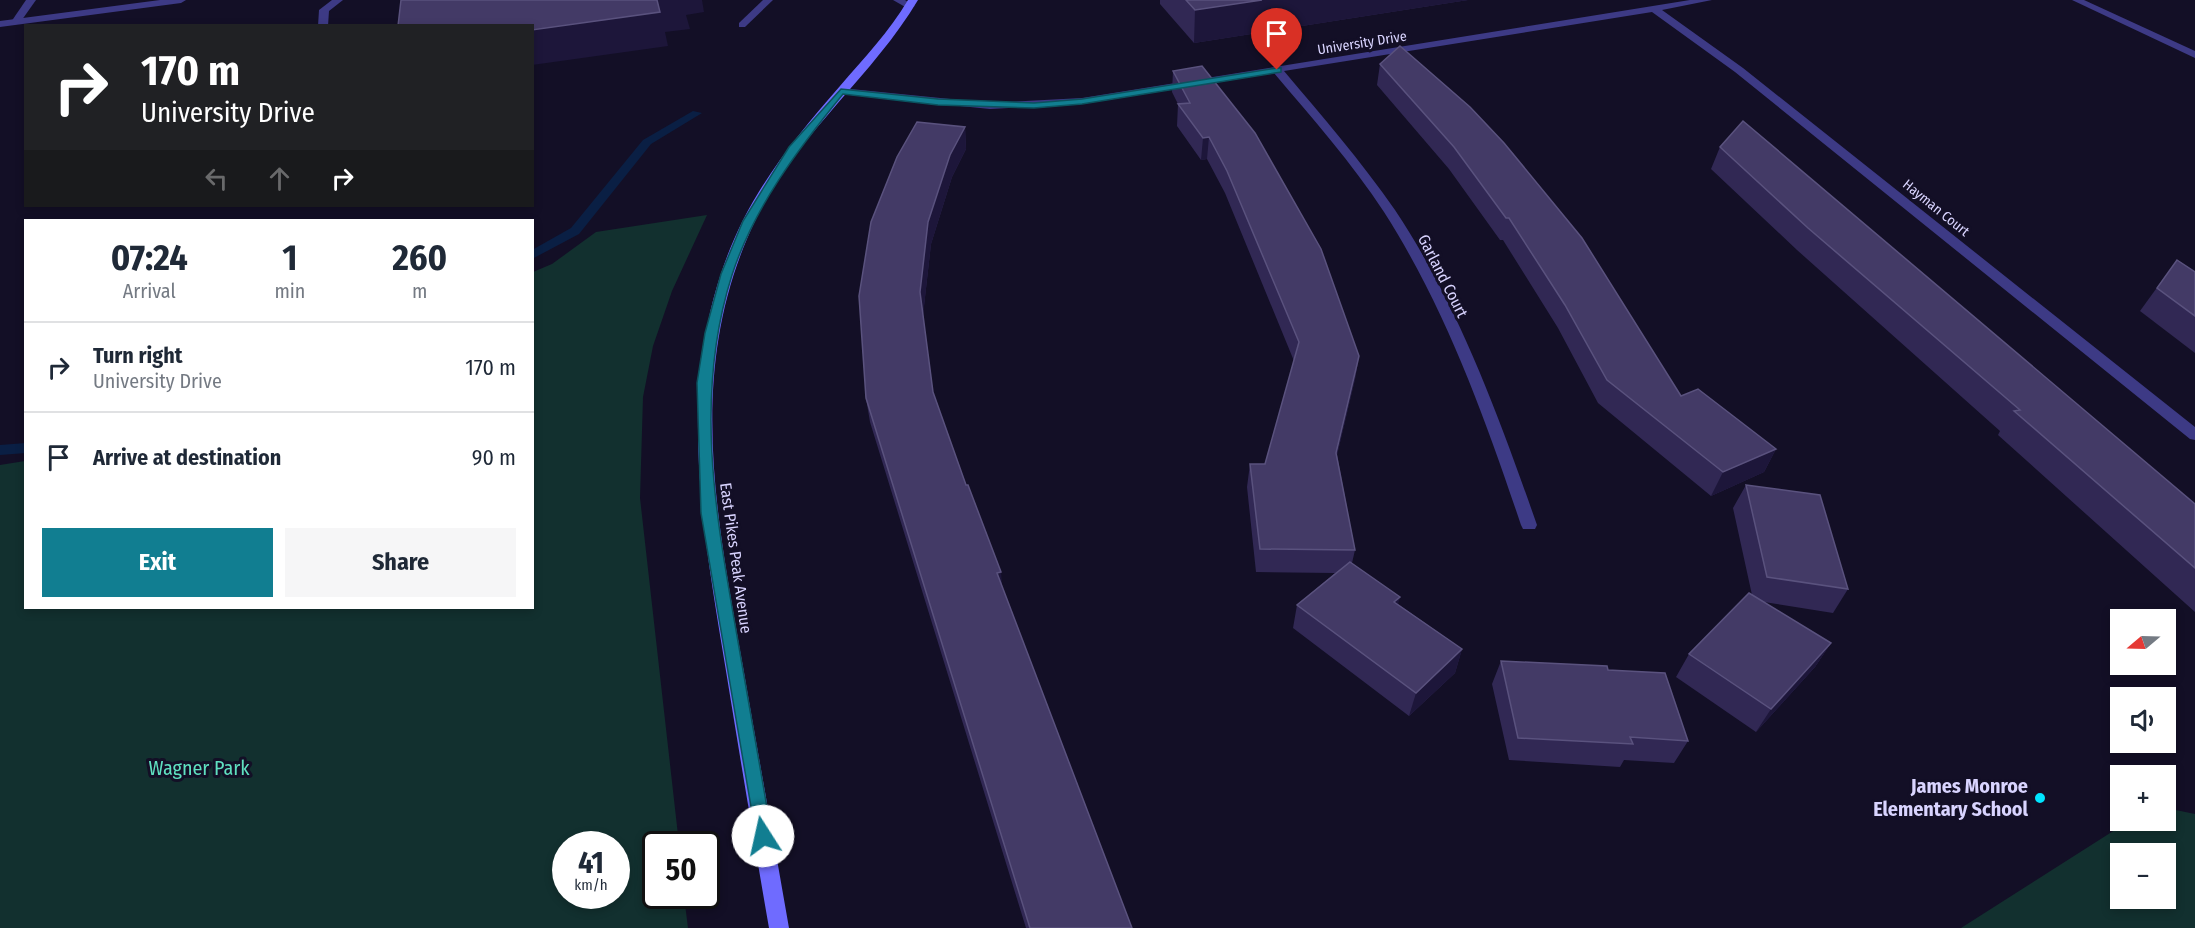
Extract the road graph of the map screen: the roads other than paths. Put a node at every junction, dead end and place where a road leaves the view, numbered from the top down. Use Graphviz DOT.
graph roads {
  1 [pos="31,0"];
  2 [pos="181,0"];
  3 [pos="338,0"];
  4 [pos="768,0"];
  5 [pos="1707,0"];
  6 [pos="2077,0"];
  7 [pos="907,2"];
  8 [pos="1654,9"];
  9 [pos="16,22"];
  10 [pos="0,24"];
  11 [pos="323,24"];
  12 [pos="741,25"];
  13 [pos="2195,55"];
  14 [pos="1277,70"];
  15 [pos="841,91"];
  16 [pos="2195,435"];
  17 [pos="1529,525"];
  18 [pos="779,928"];
  1 -- 9 [label="street"];
  2 -- 9 [label="street"];
  3 -- 11 [label="street"];
  4 -- 12 [label="street"];
  5 -- 8 [label="street, University Drive"];
  6 -- 13 [label="street"];
  7 -- 15 [label="main road, East Pikes Peak Avenue"];
  8 -- 14 [label="street, University Drive"];
  8 -- 16 [label="street, Hayman Court"];
  9 -- 10 [label="street"];
  14 -- 15 [label="street, University Drive"];
  14 -- 17 [label="street, Garland Court"];
  15 -- 18 [label="main road, East Pikes Peak Avenue"];
}
